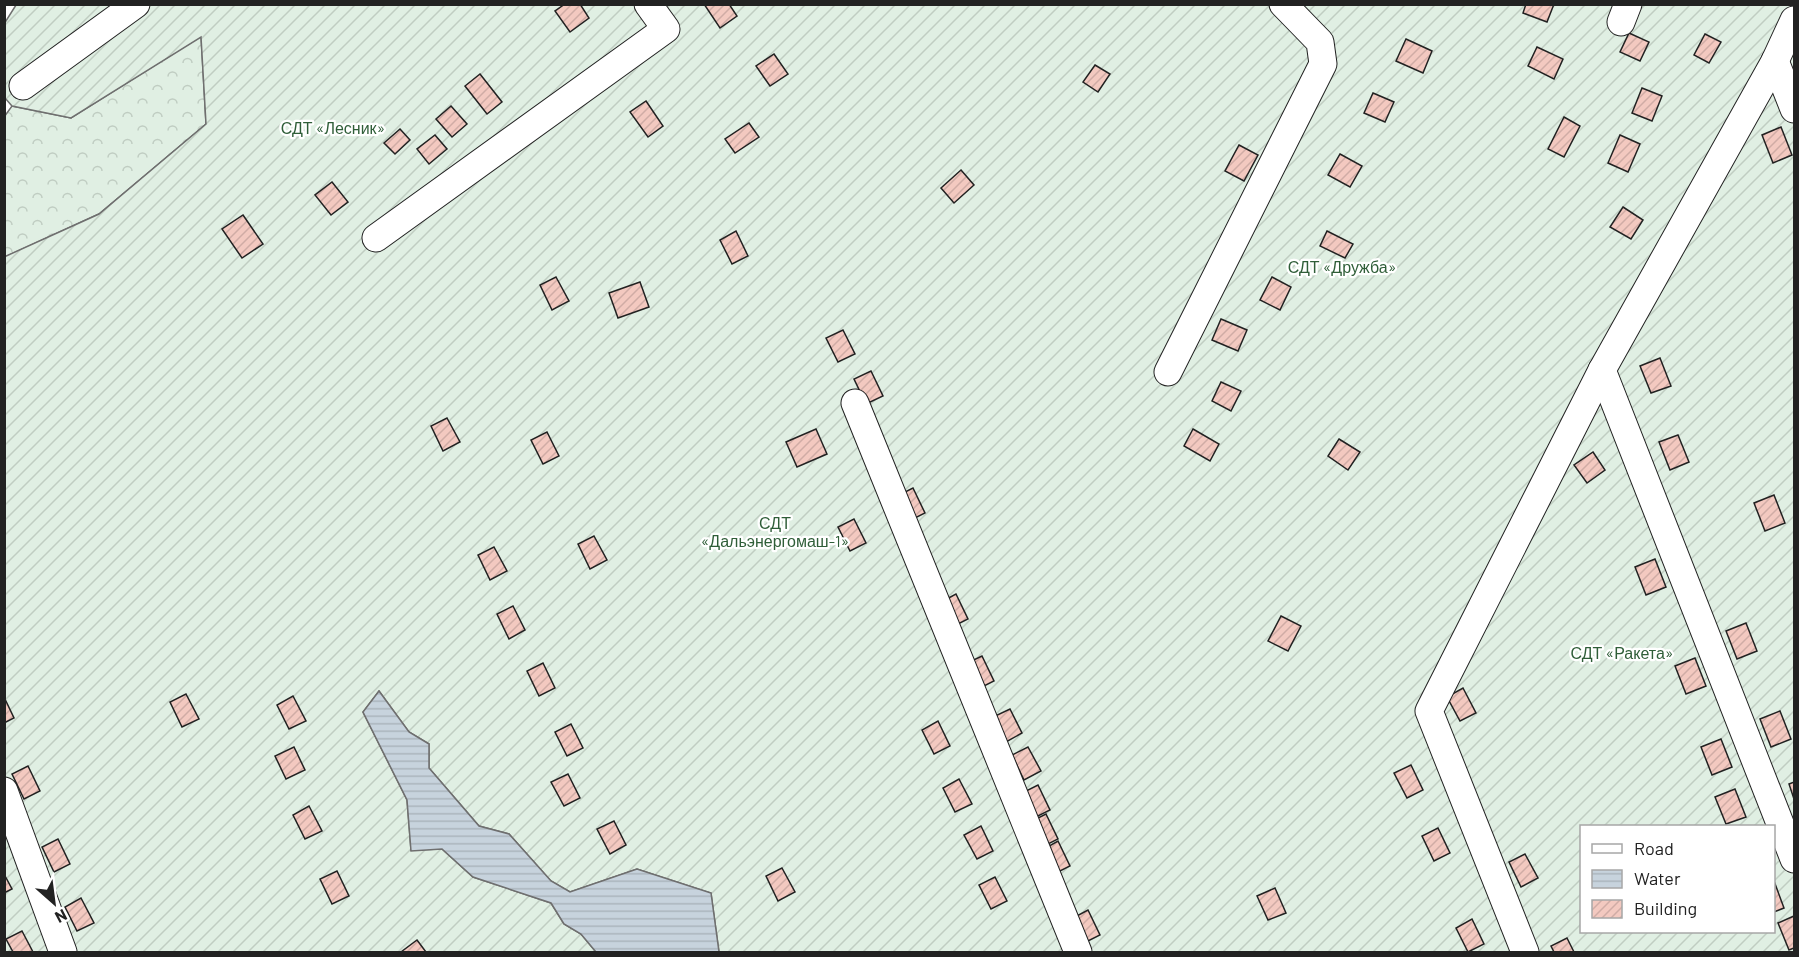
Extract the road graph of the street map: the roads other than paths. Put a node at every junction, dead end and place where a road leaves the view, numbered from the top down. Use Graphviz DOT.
graph roads {
  1 [pos="136,4"];
  2 [pos="648,4"];
  3 [pos="1283,4"];
  4 [pos="1794,20"];
  5 [pos="1775,61"];
  6 [pos="23,86"];
  7 [pos="1794,109"];
  8 [pos="376,238"];
  9 [pos="1602,370"];
  10 [pos="1168,372"];
  11 [pos="855,403"];
  12 [pos="4,791"];
  13 [pos="1794,859"];
  14 [pos="63,952"];
  15 [pos="1078,952"];
  16 [pos="1525,952"];
  1 -- 6 [label="lane"];
  2 -- 8 [label="lane"];
  3 -- 10 [label="lane"];
  4 -- 5 [label="lane"];
  5 -- 7 [label="lane"];
  5 -- 9 [label="lane"];
  9 -- 13 [label="lane"];
  9 -- 16 [label="lane"];
  11 -- 15 [label="lane"];
  12 -- 14 [label="lane"];
}
